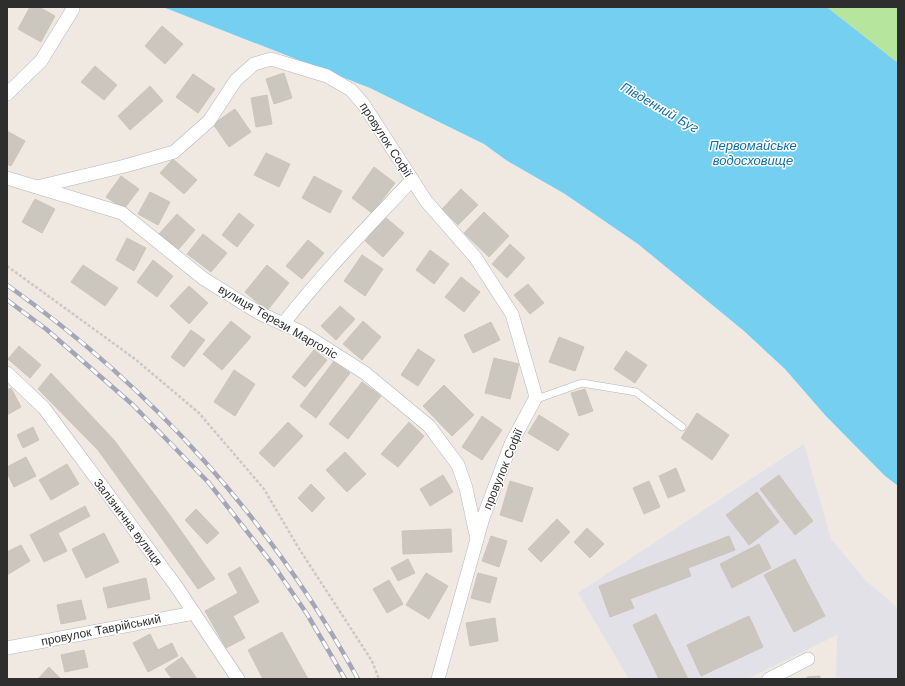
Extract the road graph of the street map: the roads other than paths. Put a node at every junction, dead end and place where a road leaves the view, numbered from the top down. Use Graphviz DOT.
graph roads {
  1 [pos="73,9"];
  2 [pos="7,94"];
  3 [pos="7,178"];
  4 [pos="412,180"];
  5 [pos="37,187"];
  6 [pos="283,324"];
  7 [pos="7,373"];
  8 [pos="534,400"];
  9 [pos="682,427"];
  10 [pos="477,539"];
  11 [pos="194,613"];
  12 [pos="7,648"];
  13 [pos="808,659"];
  14 [pos="238,679"];
  15 [pos="438,679"];
  16 [pos="769,679"];
  1 -- 2 [label="street"];
  3 -- 5 [label="street, вулиця Терези Марголіс"];
  4 -- 5 [label="street, провулок Софії"];
  4 -- 6 [label="street"];
  4 -- 8 [label="street, провулок Софії"];
  5 -- 6 [label="street, вулиця Терези Марголіс"];
  6 -- 10 [label="street, вулиця Терези Марголіс"];
  7 -- 11 [label="street, Залізнична вулиця"];
  8 -- 9 [label="lane"];
  8 -- 10 [label="street, провулок Софії"];
  10 -- 15 [label="street, вулиця Терези Марголіс"];
  11 -- 12 [label="street, провулок Таврійський"];
  11 -- 14 [label="street, Залізнична вулиця"];
  13 -- 16 [label="street"];
}
